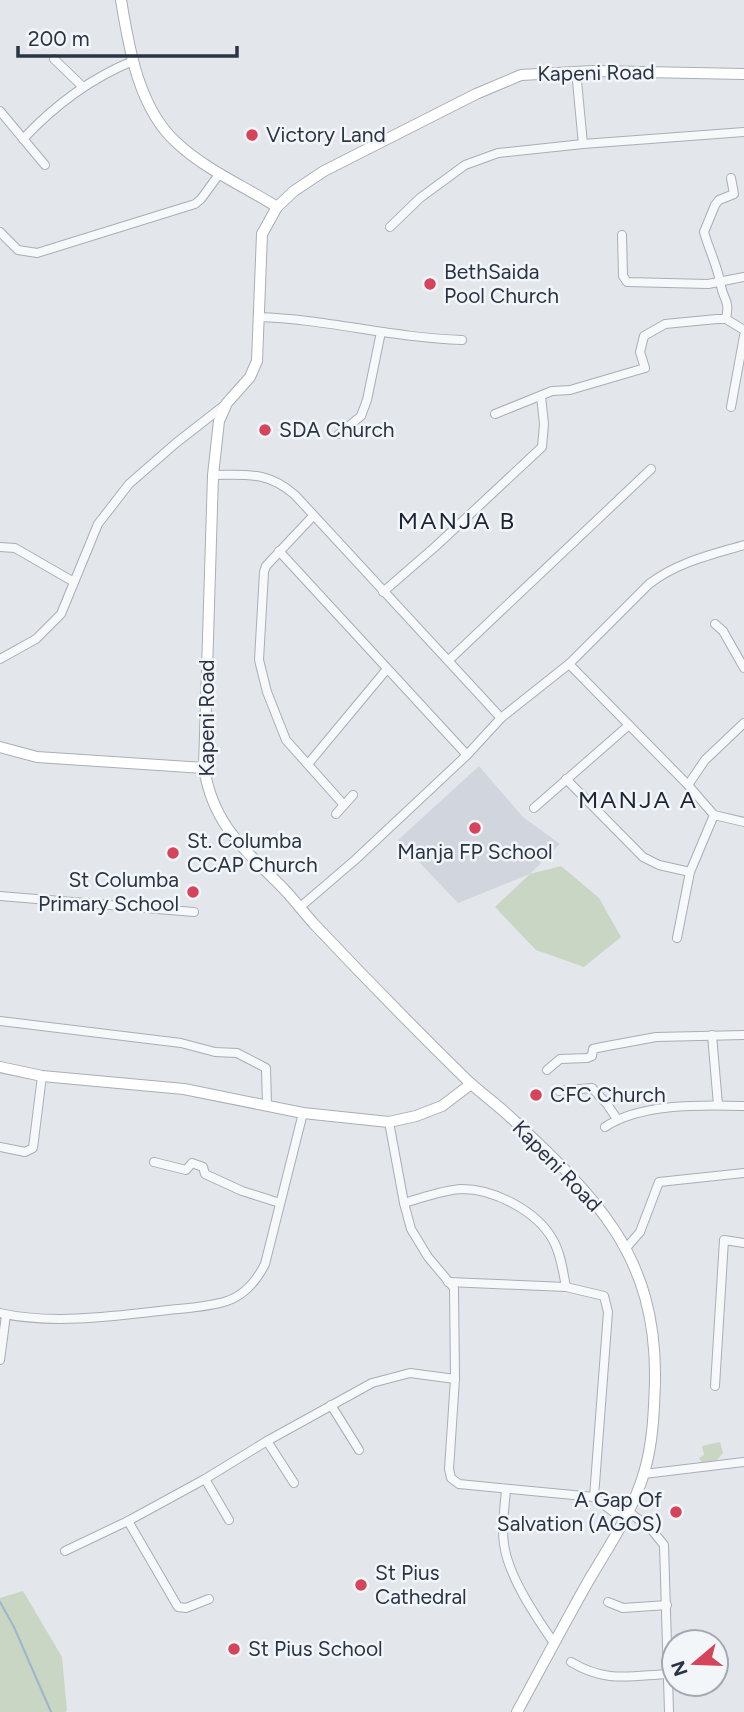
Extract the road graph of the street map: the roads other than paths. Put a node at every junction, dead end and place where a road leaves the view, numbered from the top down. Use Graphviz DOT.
graph roads {
  1 [pos="121,0"];
  2 [pos="54,59"];
  3 [pos="134,61"];
  4 [pos="576,71"];
  5 [pos="744,74"];
  6 [pos="83,86"];
  7 [pos="0,111"];
  8 [pos="744,132"];
  9 [pos="23,139"];
  10 [pos="583,144"];
  11 [pos="45,165"];
  12 [pos="220,173"];
  13 [pos="731,177"];
  14 [pos="277,207"];
  15 [pos="390,227"];
  16 [pos="0,232"];
  17 [pos="622,236"];
  18 [pos="744,277"];
  19 [pos="721,281"];
  20 [pos="258,317"];
  21 [pos="726,319"];
  22 [pos="744,330"];
  23 [pos="381,332"];
  24 [pos="744,336"];
  25 [pos="462,340"];
  26 [pos="541,396"];
  27 [pos="227,403"];
  28 [pos="731,407"];
  29 [pos="495,414"];
  30 [pos="339,434"];
  31 [pos="651,469"];
  32 [pos="212,475"];
  33 [pos="313,516"];
  34 [pos="744,545"];
  35 [pos="0,547"];
  36 [pos="279,551"];
  37 [pos="74,582"];
  38 [pos="383,592"];
  39 [pos="716,624"];
  40 [pos="0,659"];
  41 [pos="449,660"];
  42 [pos="569,663"];
  43 [pos="744,668"];
  44 [pos="387,669"];
  45 [pos="501,718"];
  46 [pos="744,723"];
  47 [pos="629,725"];
  48 [pos="0,747"];
  49 [pos="467,755"];
  50 [pos="308,764"];
  51 [pos="204,768"];
  52 [pos="566,779"];
  53 [pos="688,785"];
  54 [pos="353,795"];
  55 [pos="344,805"];
  56 [pos="534,808"];
  57 [pos="336,814"];
  58 [pos="714,815"];
  59 [pos="744,822"];
  60 [pos="691,872"];
  61 [pos="0,896"];
  62 [pos="299,908"];
  63 [pos="194,912"];
  64 [pos="677,938"];
  65 [pos="0,1021"];
  66 [pos="712,1035"];
  67 [pos="744,1035"];
  68 [pos="0,1067"];
  69 [pos="547,1070"];
  70 [pos="43,1076"];
  71 [pos="471,1084"];
  72 [pos="559,1091"];
  73 [pos="267,1105"];
  74 [pos="718,1105"];
  75 [pos="744,1106"];
  76 [pos="303,1113"];
  77 [pos="617,1119"];
  78 [pos="389,1122"];
  79 [pos="605,1127"];
  80 [pos="0,1147"];
  81 [pos="155,1162"];
  82 [pos="744,1173"];
  83 [pos="280,1203"];
  84 [pos="404,1203"];
  85 [pos="744,1243"];
  86 [pos="627,1247"];
  87 [pos="448,1282"];
  88 [pos="566,1287"];
  89 [pos="3,1314"];
  90 [pos="0,1360"];
  91 [pos="455,1379"];
  92 [pos="715,1387"];
  93 [pos="331,1405"];
  94 [pos="267,1441"];
  95 [pos="359,1450"];
  96 [pos="744,1462"];
  97 [pos="644,1474"];
  98 [pos="205,1479"];
  99 [pos="294,1483"];
  100 [pos="506,1489"];
  101 [pos="594,1497"];
  102 [pos="626,1516"];
  103 [pos="229,1520"];
  104 [pos="128,1521"];
  105 [pos="65,1551"];
  106 [pos="209,1599"];
  107 [pos="608,1602"];
  108 [pos="667,1605"];
  109 [pos="667,1628"];
  110 [pos="554,1643"];
  111 [pos="571,1662"];
  112 [pos="660,1674"];
  113 [pos="517,1712"];
  1 -- 3 [label="main road"];
  2 -- 6 [label="street"];
  3 -- 6 [label="street"];
  3 -- 12 [label="main road"];
  4 -- 5 [label="main road, Kapeni Road"];
  4 -- 10 [label="street"];
  4 -- 14 [label="main road, Kapeni Road"];
  6 -- 9 [label="street"];
  7 -- 9 [label="street"];
  8 -- 10 [label="street"];
  9 -- 11 [label="street"];
  10 -- 15 [label="street"];
  12 -- 14 [label="main road"];
  12 -- 16 [label="street"];
  13 -- 19 [label="street"];
  14 -- 20 [label="main road, Kapeni Road"];
  17 -- 19 [label="street"];
  18 -- 19 [label="street"];
  19 -- 21 [label="street"];
  20 -- 23 [label="street"];
  20 -- 27 [label="main road, Kapeni Road"];
  21 -- 22 [label="street"];
  21 -- 26 [label="street"];
  23 -- 25 [label="street"];
  23 -- 30 [label="street"];
  24 -- 28 [label="street"];
  26 -- 29 [label="street"];
  26 -- 38 [label="street"];
  27 -- 32 [label="main road, Kapeni Road"];
  27 -- 37 [label="street"];
  31 -- 41 [label="street"];
  32 -- 33 [label="street"];
  32 -- 51 [label="main road, Kapeni Road"];
  33 -- 36 [label="street"];
  33 -- 38 [label="street"];
  34 -- 42 [label="street"];
  35 -- 37 [label="street"];
  36 -- 44 [label="street"];
  36 -- 50 [label="street"];
  37 -- 40 [label="street"];
  38 -- 41 [label="street"];
  39 -- 43 [label="street"];
  41 -- 45 [label="street"];
  42 -- 45 [label="street"];
  42 -- 47 [label="street"];
  44 -- 49 [label="street"];
  44 -- 50 [label="street"];
  45 -- 49 [label="street"];
  46 -- 53 [label="street"];
  47 -- 52 [label="street"];
  47 -- 53 [label="street"];
  48 -- 51 [label="main road"];
  49 -- 62 [label="street"];
  50 -- 55 [label="street"];
  51 -- 62 [label="main road, Kapeni Road"];
  52 -- 56 [label="street"];
  52 -- 60 [label="street"];
  53 -- 58 [label="street"];
  54 -- 55 [label="street"];
  55 -- 57 [label="street"];
  58 -- 59 [label="street"];
  58 -- 60 [label="street"];
  60 -- 64 [label="street"];
  61 -- 63 [label="street"];
  62 -- 71 [label="main road, Kapeni Road"];
  65 -- 73 [label="street"];
  66 -- 67 [label="street"];
  66 -- 69 [label="street"];
  66 -- 74 [label="street"];
  68 -- 70 [label="main road"];
  70 -- 73 [label="main road"];
  70 -- 80 [label="street"];
  71 -- 78 [label="main road"];
  71 -- 86 [label="main road, Kapeni Road"];
  72 -- 77 [label="street"];
  73 -- 76 [label="main road"];
  74 -- 75 [label="street"];
  74 -- 77 [label="street"];
  76 -- 78 [label="main road"];
  76 -- 83 [label="street"];
  77 -- 79 [label="street"];
  78 -- 84 [label="street"];
  81 -- 83 [label="street"];
  82 -- 86 [label="street"];
  83 -- 89 [label="street"];
  84 -- 87 [label="street"];
  84 -- 88 [label="street"];
  85 -- 92 [label="street"];
  86 -- 97 [label="main road, Kapeni Road"];
  87 -- 88 [label="street"];
  87 -- 91 [label="street"];
  88 -- 101 [label="street"];
  89 -- 90 [label="street"];
  91 -- 93 [label="street"];
  91 -- 100 [label="street"];
  93 -- 94 [label="street"];
  93 -- 95 [label="street"];
  94 -- 98 [label="street"];
  94 -- 99 [label="street"];
  96 -- 97 [label="street"];
  97 -- 102 [label="main road, Kapeni Road"];
  98 -- 103 [label="street"];
  98 -- 104 [label="street"];
  100 -- 101 [label="street"];
  100 -- 110 [label="street"];
  101 -- 102 [label="street"];
  102 -- 108 [label="street"];
  102 -- 110 [label="main road, Kapeni Road"];
  104 -- 105 [label="street"];
  104 -- 106 [label="street"];
  107 -- 108 [label="street"];
  108 -- 109 [label="street"];
  110 -- 113 [label="main road, Kapeni Road"];
  111 -- 112 [label="street"];
}
